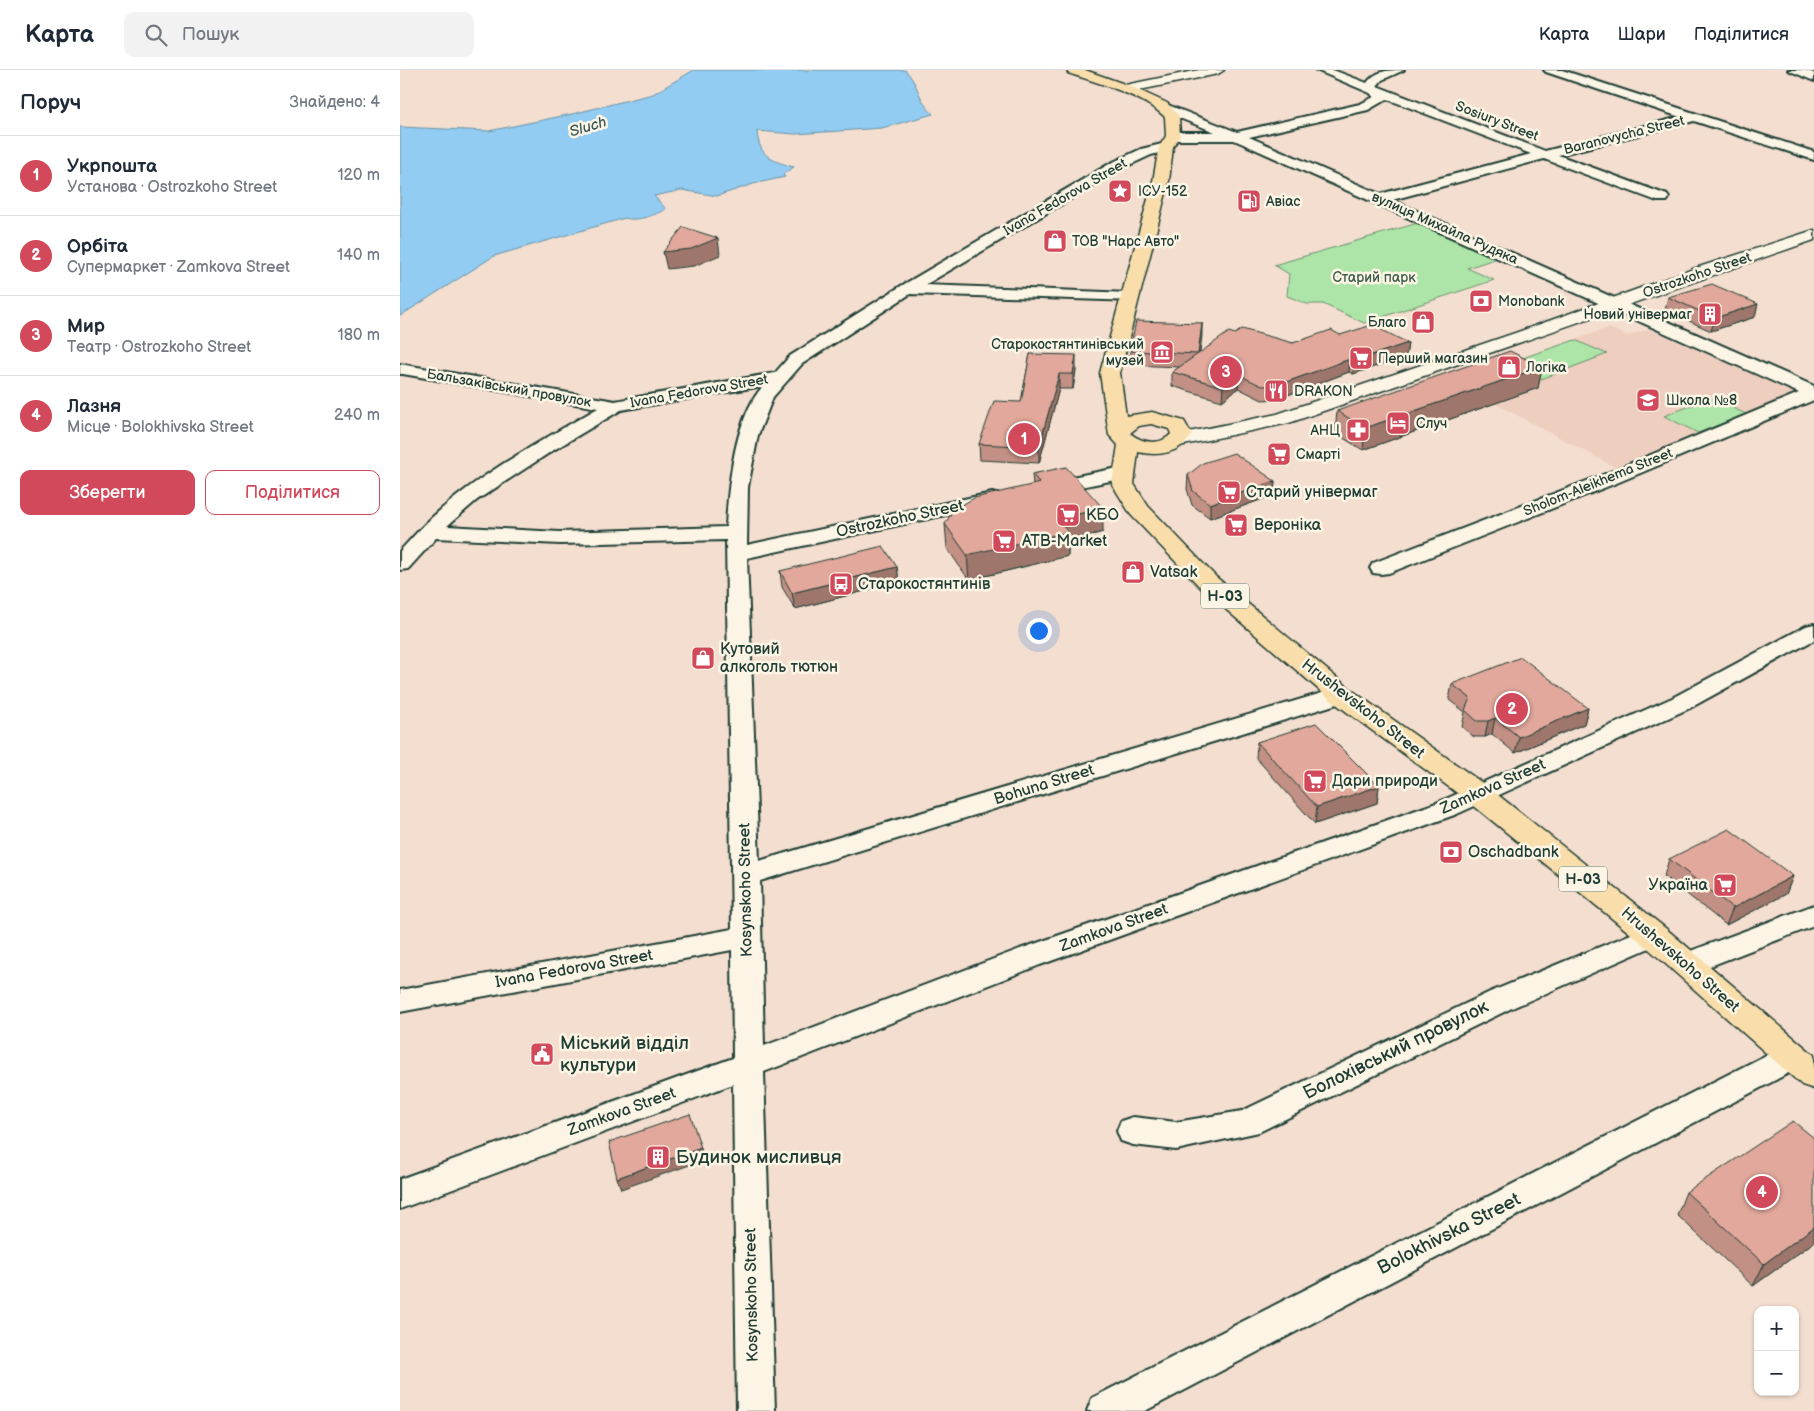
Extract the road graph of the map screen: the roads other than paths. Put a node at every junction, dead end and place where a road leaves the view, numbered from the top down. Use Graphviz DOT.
graph roads {
  1 [pos="1073,70"];
  2 [pos="1218,70"];
  3 [pos="1322,70"];
  4 [pos="1398,70"];
  5 [pos="1550,70"];
  6 [pos="1794,70"];
  7 [pos="1814,77"];
  8 [pos="1126,89"];
  9 [pos="1379,93"];
  10 [pos="1168,109"];
  11 [pos="1695,117"];
  12 [pos="1235,136"];
  13 [pos="1170,142"];
  14 [pos="1544,155"];
  15 [pos="1814,156"];
  16 [pos="1662,198"];
  17 [pos="1379,199"];
  18 [pos="1814,235"];
  19 [pos="907,289"];
  20 [pos="1130,298"];
  21 [pos="1617,304"];
  22 [pos="403,369"];
  23 [pos="1110,373"];
  24 [pos="778,378"];
  25 [pos="1814,393"];
  26 [pos="615,406"];
  27 [pos="1161,419"];
  28 [pos="1267,423"];
  29 [pos="1124,439"];
  30 [pos="1176,442"];
  31 [pos="1123,473"];
  32 [pos="430,531"];
  33 [pos="736,544"];
  34 [pos="400,564"];
  35 [pos="1380,568"];
  36 [pos="1814,631"];
  37 [pos="1341,695"];
  38 [pos="1478,794"];
  39 [pos="746,875"];
  40 [pos="1814,915"];
  41 [pos="1653,935"];
  42 [pos="748,937"];
  43 [pos="1687,964"];
  44 [pos="400,1001"];
  45 [pos="749,1065"];
  46 [pos="1803,1066"];
  47 [pos="1133,1131"];
  48 [pos="400,1194"];
  49 [pos="756,1411"];
  50 [pos="1106,1411"];
  1 -- 8 [label="main road, вулиця Михайла Рудяка"];
  2 -- 8 [label="main road"];
  3 -- 9 [label="street, Sosiury Street"];
  4 -- 9 [label="street"];
  5 -- 11 [label="street"];
  6 -- 7 [label="street"];
  8 -- 10 [label="main road, вулиця Михайла Рудяка"];
  9 -- 12 [label="street"];
  9 -- 14 [label="street, Sosiury Street"];
  10 -- 12 [label="street, вулиця Михайла Рудяка"];
  10 -- 13 [label="main road, Hrushevskoho Street / Н-03"];
  11 -- 14 [label="street, Baranovycha Street"];
  11 -- 15 [label="street"];
  12 -- 13 [label="street, Ivana Fedorova Street"];
  12 -- 17 [label="street, вулиця Михайла Рудяка"];
  13 -- 19 [label="street, Ivana Fedorova Street"];
  13 -- 20 [label="main road, Hrushevskoho Street / Н-03"];
  14 -- 16 [label="street, Sosiury Street"];
  14 -- 17 [label="street, Baranovycha Street"];
  17 -- 21 [label="street, вулиця Михайла Рудяка"];
  18 -- 21 [label="main road, Ostrozkoho Street"];
  19 -- 20 [label="street"];
  19 -- 24 [label="street, Ivana Fedorova Street"];
  20 -- 23 [label="main road, Hrushevskoho Street / Н-03"];
  21 -- 25 [label="street, вулиця Михайла Рудяка"];
  21 -- 28 [label="main road, Ostrozkoho Street"];
  22 -- 26 [label="street, Бальзаківський провулок"];
  23 -- 27 [label="main road"];
  23 -- 29 [label="main road, Hrushevskoho Street / Н-03"];
  24 -- 26 [label="street, Ivana Fedorova Street"];
  24 -- 33 [label="street, Kosynskoho Street"];
  25 -- 35 [label="street, Sholom-Aleikhema Street"];
  26 -- 32 [label="street, Ivana Fedorova Street"];
  27 -- 28 [label="main road, Ostrozkoho Street"];
  27 -- 29 [label="main road"];
  27 -- 30 [label="main road"];
  28 -- 30 [label="main road, Ostrozkoho Street"];
  29 -- 30 [label="main road"];
  29 -- 31 [label="main road, Hrushevskoho Street / Н-03"];
  30 -- 31 [label="main road"];
  31 -- 33 [label="street, Ostrozkoho Street"];
  31 -- 37 [label="main road, Hrushevskoho Street / Н-03"];
  32 -- 33 [label="street, Ostrozkoho Street"];
  32 -- 34 [label="street, Ivana Fedorova Street"];
  33 -- 39 [label="street, Kosynskoho Street"];
  36 -- 38 [label="street, Zamkova Street"];
  37 -- 38 [label="main road, Hrushevskoho Street / Н-03"];
  37 -- 39 [label="street, Bohuna Street"];
  38 -- 41 [label="main road, Hrushevskoho Street / Н-03"];
  38 -- 45 [label="street, Zamkova Street"];
  39 -- 42 [label="street, Kosynskoho Street"];
  40 -- 43 [label="street"];
  41 -- 43 [label="main road, Hrushevskoho Street / Н-03"];
  41 -- 47 [label="street, Болохівський провулок"];
  42 -- 44 [label="street, Ivana Fedorova Street"];
  42 -- 45 [label="street, Kosynskoho Street"];
  43 -- 46 [label="main road, Hrushevskoho Street / Н-03"];
  45 -- 48 [label="street, Zamkova Street"];
  45 -- 49 [label="street, Kosynskoho Street"];
  46 -- 50 [label="street, Bolokhivska Street"];
}
